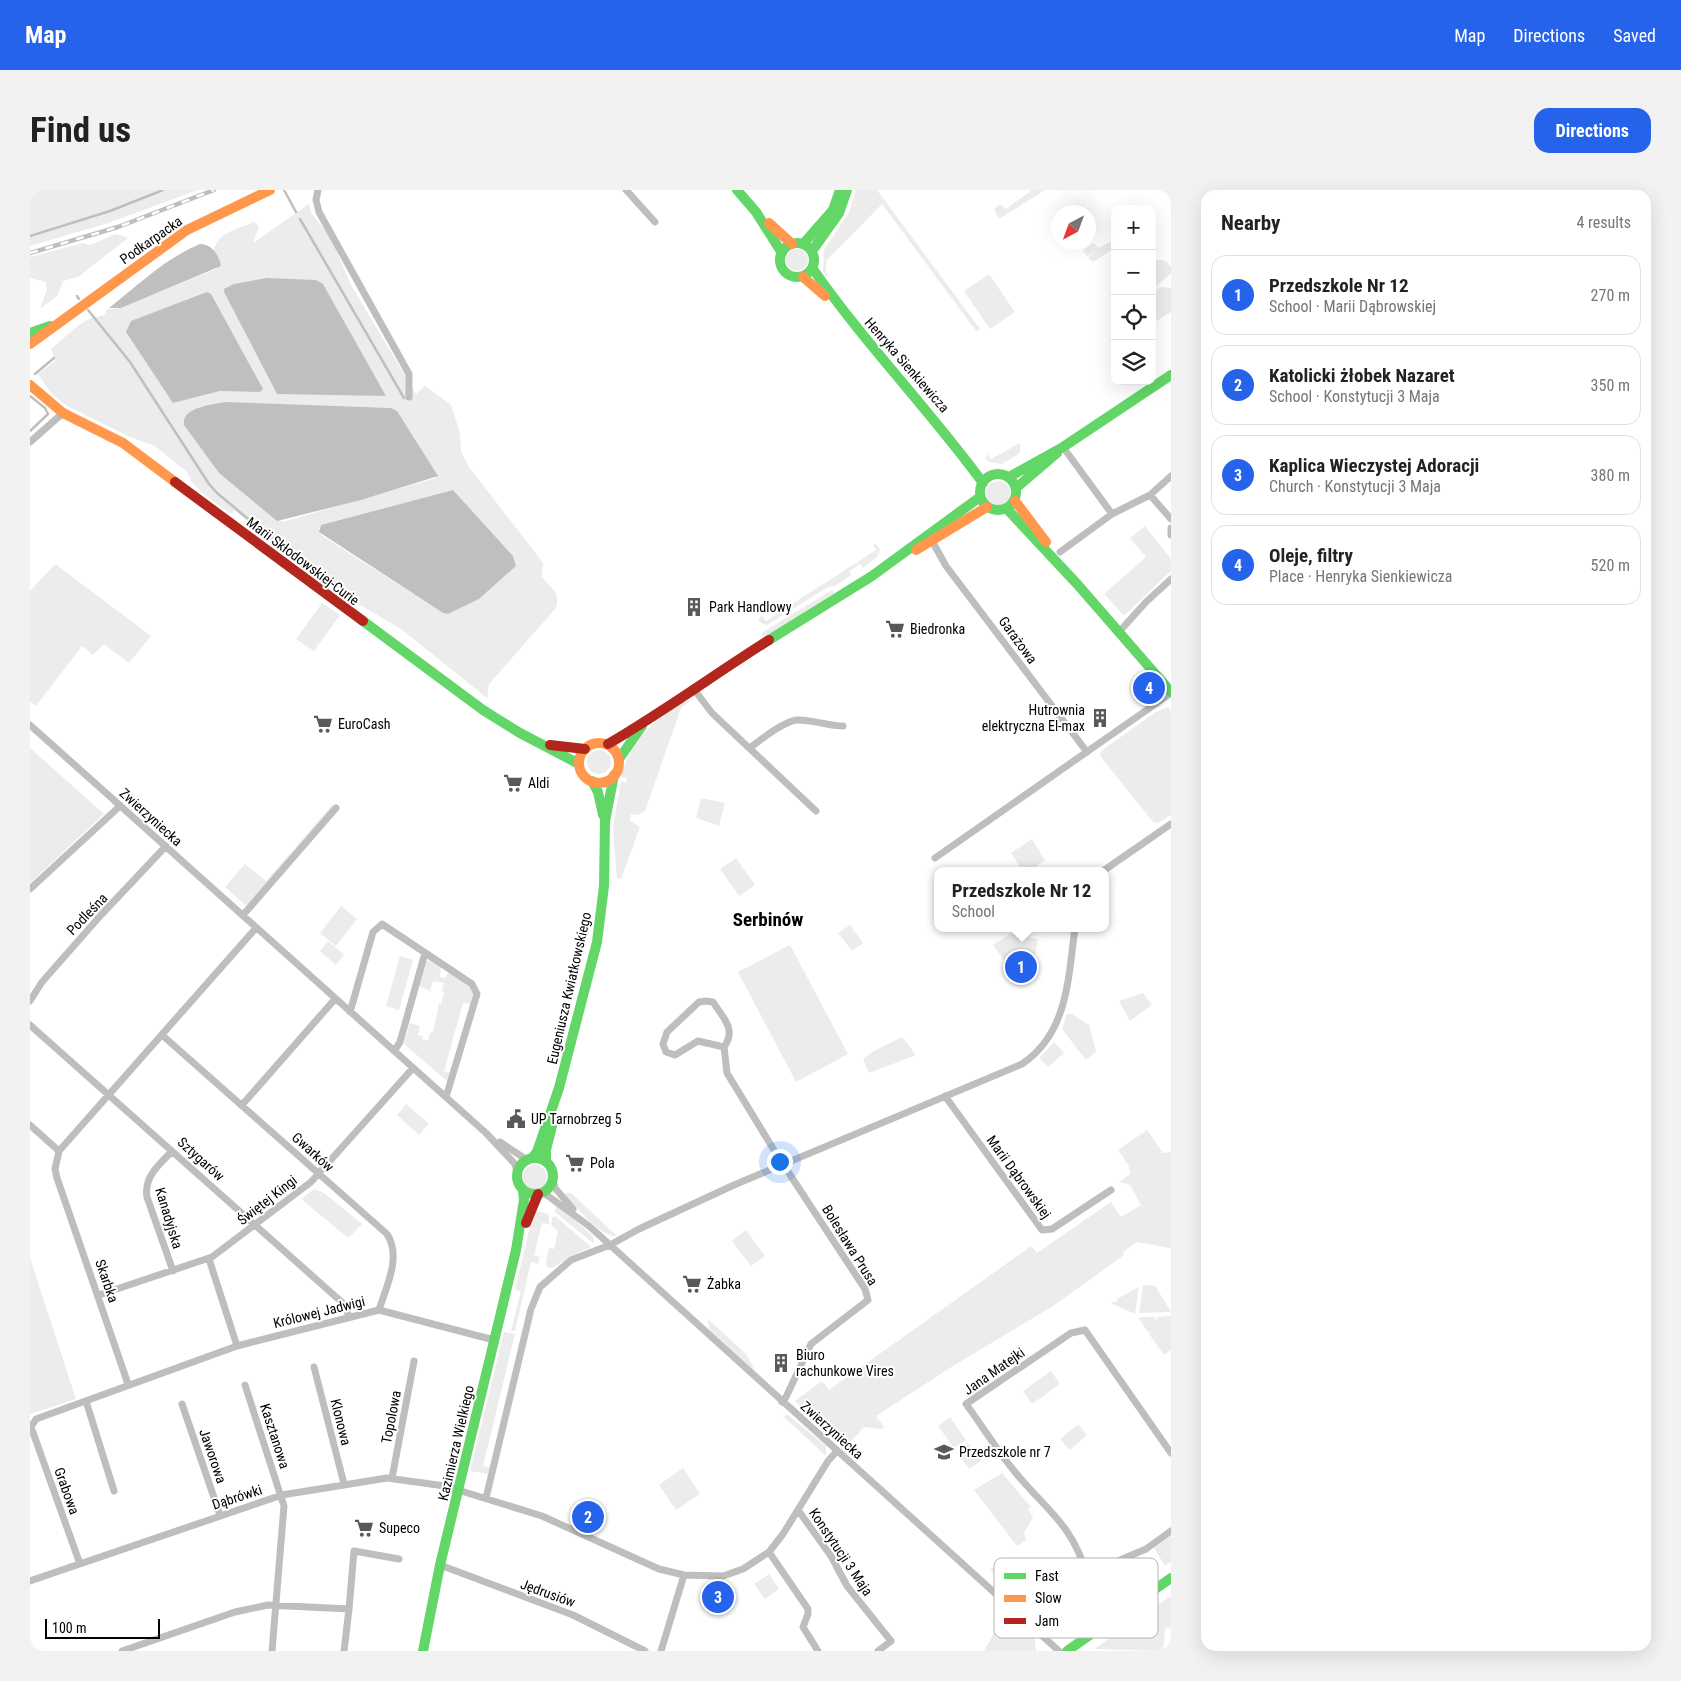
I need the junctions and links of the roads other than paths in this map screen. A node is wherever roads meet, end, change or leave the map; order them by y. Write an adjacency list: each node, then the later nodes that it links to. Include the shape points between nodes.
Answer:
1 (270, 190): 15 (street, Podkarpacka, via 188,230)
2 (318, 190): 21 (street, via 319,212 408,374)
3 (626, 190): 8 (street)
4 (737, 190): 7 (street)
5 (840, 190): 9 (street, via 833,210)
6 (847, 190): 10 (street, via 839,213)
7 (756, 212): 9 (street); 11 (street)
8 (655, 222)
9 (798, 244): 10 (street); 11 (street)
10 (812, 251): 12 (street, via 815,260)
11 (782, 253): 13 (street, via 780,264 786,274)
12 (812, 269): 13 (street); 14 (street, Henryka Sienkiewicza)
13 (803, 277): 14 (street, Henryka Sienkiewicza)
14 (844, 314): 23 (street, Henryka Sienkiewicza)
15 (55, 325): 16 (street, Podkarpacka); 17 (street, Podkarpacka)
16 (30, 333)
17 (30, 344)
18 (30, 374): 20 (street, Marii Skłodowskiej-Curie)
19 (1171, 375): 25 (street)
20 (34, 388): 22 (street, Marii Skłodowskiej-Curie)
21 (408, 397)
22 (63, 414): 24 (street); 51 (street, Marii Skłodowskiej-Curie, via 123,443 418,664 495,718)
23 (948, 434): 26 (street, Henryka Sienkiewicza); 29 (street, Henryka Sienkiewicza)
24 (30, 442)
25 (1063, 447): 28 (street); 30 (street); 36 (street)
26 (992, 475): 28 (street); 29 (street)
27 (1171, 476): 31 (street)
28 (1009, 477): 30 (street)
29 (982, 482): 32 (street)
30 (1016, 488): 33 (street)
31 (1150, 495): 36 (street); 37 (street)
32 (980, 497): 34 (street); 42 (street)
33 (1015, 501): 35 (street); 44 (street)
34 (987, 507): 35 (street, via 996,511); 40 (street)
35 (1007, 509): 44 (street)
36 (1112, 514): 41 (street)
37 (1171, 519)
38 (1171, 528): 39 (street)
39 (1171, 535)
40 (932, 541): 42 (street); 55 (street, Garażowa, via 946,566)
41 (1060, 552)
42 (898, 559): 46 (street)
43 (1171, 579): 45 (street)
44 (1078, 585): 45 (street)
45 (1119, 632): 47 (street)
46 (693, 688): 48 (street); 53 (street, via 712,713)
47 (1171, 692): 55 (street)
48 (644, 723): 52 (street); 56 (street)
49 (30, 724): 60 (street, Zwierzyniecka)
50 (843, 726): 53 (street, via 796,720)
51 (542, 744): 54 (street); 57 (street, Marii Skłodowskiej-Curie)
52 (608, 744): 54 (street, via 595,743); 56 (street)
53 (750, 748): 62 (street)
54 (585, 749): 57 (street)
55 (1087, 752): 66 (street)
56 (618, 759): 58 (street)
57 (579, 764): 59 (street)
58 (614, 775): 59 (street, via 605,781); 63 (street, Eugeniusza Kwiatkowskiego)
59 (592, 781): 63 (street)
60 (120, 806): 65 (street, Zwierzyniecka); 68 (street)
61 (336, 808): 69 (street)
62 (816, 811)
63 (605, 821): 81 (street, Eugeniusza Kwiatkowskiego, via 600,925)
64 (1171, 824): 67 (street)
65 (166, 846): 69 (street, Zwierzyniecka); 74 (street, Podleśna, via 42,982)
66 (935, 858)
67 (1109, 867)
68 (30, 889)
69 (243, 915): 70 (street, Zwierzyniecka)
70 (256, 928): 73 (street, Zwierzyniecka); 77 (street)
71 (1074, 932): 83 (street, via 1062,1012 1048,1040 1022,1064)
72 (425, 953): 75 (street, via 382,924 373,932); 79 (street, via 400,1042); 84 (street, via 472,984 477,994)
73 (335, 999): 75 (street, Zwierzyniecka); 85 (street)
74 (30, 1001)
75 (350, 1012): 79 (street, Zwierzyniecka)
76 (30, 1025): 82 (street, Sztygarów)
77 (162, 1035): 82 (street); 85 (street, Gwarków)
78 (724, 1047): 78 (street, via 731,1032 713,1002 706,1000 699,1002 667,1032 663,1044 666,1052 674,1055 698,1041); 92 (street, via 727,1073)
79 (394, 1051): 80 (street, Zwierzyniecka)
80 (413, 1068): 84 (street, Zwierzyniecka); 94 (street, Świętej Kingi)
81 (559, 1088): 90 (street, Eugeniusza Kwiatkowskiego, via 537,1152); 91 (street, Eugeniusza Kwiatkowskiego)
82 (110, 1094): 88 (street); 89 (street, Sztygarów)
83 (945, 1096): 92 (street); 97 (street, Marii Dąbrowskiej, via 1042,1230 1052,1229)
84 (446, 1097): 87 (street, Zwierzyniecka)
85 (242, 1105): 94 (street, Gwarków)
86 (30, 1125): 88 (street)
87 (486, 1133): 90 (street, Zwierzyniecka, via 519,1157); 93 (street, Zwierzyniecka, via 514,1164)
88 (59, 1150): 105 (street, Skarbka, via 55,1169)
89 (172, 1151): 99 (street, Sztygarów); 104 (street, Kanadyjska, via 151,1174 146,1191)
90 (529, 1159): 91 (street); 93 (street)
91 (546, 1161): 95 (street, via 553,1173)
92 (784, 1164): 101 (street, via 646,1225); 115 (street, Bolesława Prusa, via 866,1288 868,1300 811,1344)
93 (517, 1172): 96 (street)
94 (318, 1174): 99 (street, Świętej Kingi); 106 (street, Gwarków, via 390,1239 392,1267)
95 (553, 1181): 98 (street); 100 (street, Zwierzyniecka, via 560,1195)
96 (523, 1190): 98 (street); 102 (street)
97 (1111, 1190)
98 (541, 1194): 100 (street, Zwierzyniecka); 102 (street)
99 (255, 1224): 103 (street, Świętej Kingi); 107 (street, Sztygarów, via 345,1305)
100 (589, 1226): 101 (street, Zwierzyniecka)
101 (610, 1245): 115 (street, Zwierzyniecka); 125 (street, via 571,1260 540,1287 531,1309)
102 (516, 1250): 108 (street, Kazimierza Wielkiego)
103 (209, 1259): 104 (street, Świętej Kingi); 109 (street)
104 (173, 1271): 105 (street, Świętej Kingi)
105 (98, 1295): 112 (street, Skarbka)
106 (379, 1310): 107 (street, Królowej Jadwigi); 108 (street, Królowej Jadwigi)
107 (349, 1317): 109 (street, Królowej Jadwigi)
108 (494, 1340): 122 (street, Kazimierza Wielkiego)
109 (238, 1346): 112 (street, Królowej Jadwigi)
110 (414, 1361): 120 (street, Topolowa)
111 (314, 1367): 121 (street, Klonowa)
112 (128, 1384): 114 (street, Królowej Jadwigi)
113 (245, 1385): 124 (street, Kasztanowa)
114 (86, 1402): 117 (street, Królowej Jadwigi, via 36,1419); 123 (street)
115 (782, 1402): 118 (street, Zwierzyniecka)
116 (182, 1404): 127 (street, Jaworowa)
117 (31, 1426): 133 (street, Grabowa)
118 (837, 1451): 126 (street, Konstytucji 3 Maja, via 828,1460); 139 (street, Zwierzyniecka)
119 (1171, 1453): 130 (street, Jana Matejki, via 1085,1330 1071,1333 966,1404 1020,1478 1062,1521)
120 (392, 1478): 121 (street, Dąbrówki); 122 (street, Dąbrówki)
121 (344, 1484): 124 (street, Dąbrówki)
122 (458, 1489): 125 (street, Konstytucji 3 Maja); 134 (street, Kazimierza Wielkiego)
123 (114, 1490)
124 (282, 1495): 127 (street, Dąbrówki); 140 (street, Kasztanowa, via 284,1518)
125 (486, 1498): 135 (street, Konstytucji 3 Maja, via 542,1516 642,1563)
126 (798, 1510): 129 (street, Konstytucji 3 Maja); 151 (street, Konstytucji 3 Maja, via 831,1556 847,1586 891,1641)
127 (220, 1515): 133 (street, Dąbrówki)
128 (1171, 1531): 131 (street, via 1146,1549)
129 (769, 1552): 135 (street, Konstytucji 3 Maja, via 731,1574); 150 (street, via 808,1609 804,1627)
130 (1082, 1558)
131 (1124, 1558)
132 (399, 1559): 141 (street, via 354,1551)
133 (80, 1564): 137 (street, Dąbrówki)
134 (440, 1565): 144 (street, Kazimierza Wielkiego); 148 (street, Jędrusiów, via 573,1616)
135 (684, 1576): 149 (street)
136 (1171, 1578): 138 (street)
137 (30, 1581)
138 (1158, 1587)
139 (994, 1592)
140 (276, 1604): 141 (street); 145 (street, via 235,1612); 146 (street, Kasztanowa)
141 (349, 1609): 147 (street)
142 (1045, 1638): 152 (street, Zwierzyniecka)
143 (1086, 1638): 153 (street)
144 (423, 1648)
145 (122, 1651)
146 (272, 1651)
147 (344, 1651)
148 (645, 1651)
149 (661, 1651)
150 (818, 1651)
151 (878, 1651)
152 (1059, 1651)
153 (1067, 1651)

